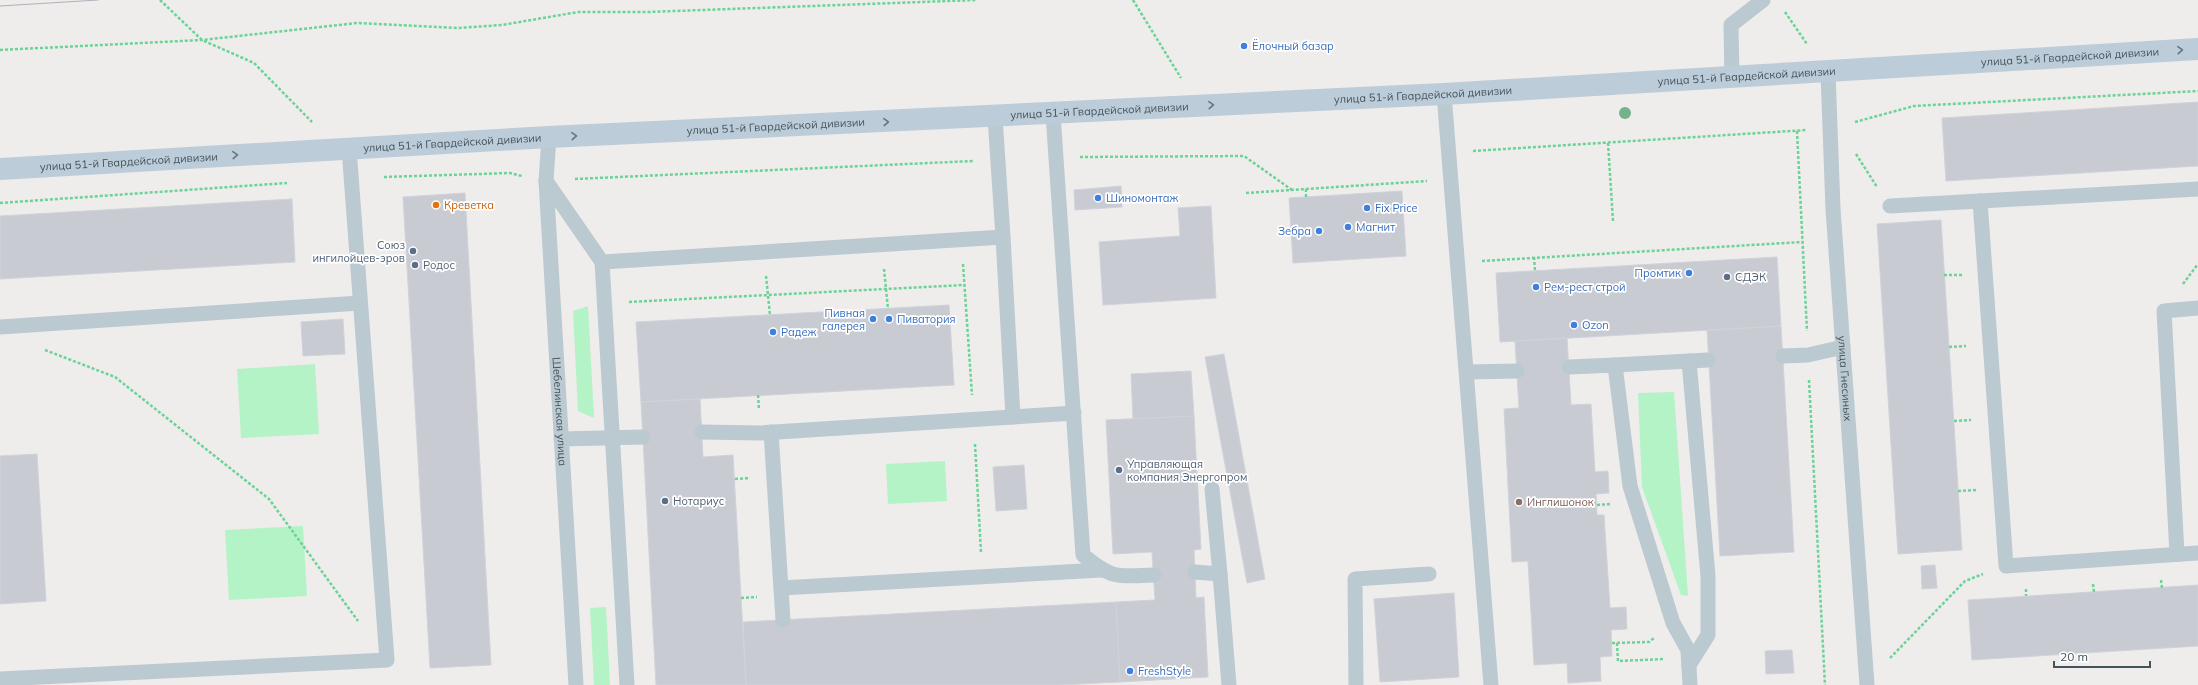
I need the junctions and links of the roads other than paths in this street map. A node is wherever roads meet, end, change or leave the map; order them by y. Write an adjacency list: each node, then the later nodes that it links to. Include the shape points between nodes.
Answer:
1 (1763, 0): 4 (lane, via 1731,25)
2 (2198, 49): 3 (main road, улица 51-й Гвардейской дивизии, one-way to 2)
3 (1828, 72): 4 (main road, улица 51-й Гвардейской дивизии); 20 (lane, улица Гнесиных, via 1833,210)
4 (1732, 78): 5 (main road, улица 51-й Гвардейской дивизии)
5 (1444, 94): 6 (main road, улица 51-й Гвардейской дивизии, one-way to 5); 27 (lane)
6 (1053, 114): 7 (main road, улица 51-й Гвардейской дивизии); 28 (lane)
7 (995, 117): 8 (main road, улица 51-й Гвардейской дивизии, one-way to 7); 15 (lane)
8 (549, 137): 9 (main road, улица 51-й Гвардейской дивизии); 11 (lane, Шебелинская улица)
9 (349, 148): 10 (main road, улица 51-й Гвардейской дивизии, one-way to 9); 17 (lane)
10 (0, 169)
11 (546, 181): 16 (lane); 34 (lane, Шебелинская улица)
12 (2198, 189): 13 (lane)
13 (1980, 201): 14 (lane); 37 (lane, via 2006,566)
14 (1890, 206)
15 (1003, 237): 16 (lane); 29 (lane)
16 (602, 262): 33 (lane)
17 (360, 303): 19 (lane); 46 (lane, via 387,660)
18 (2198, 308): 37 (lane, via 2164,311)
19 (0, 327)
20 (1843, 347): 21 (lane, via 1808,355); 47 (lane, улица Гнесиных)
21 (1783, 356)
22 (1708, 360): 23 (lane)
23 (1689, 361): 24 (lane); 45 (lane, via 1708,576 1708,635)
24 (1615, 365): 25 (lane); 45 (lane, via 1630,486 1673,623 1688,650)
25 (1569, 367)
26 (1517, 371): 27 (lane)
27 (1467, 372): 52 (lane)
28 (1074, 413): 29 (lane); 38 (lane, via 1083,555)
29 (1013, 417): 31 (lane)
30 (702, 432): 31 (lane)
31 (771, 432): 43 (lane)
32 (643, 436): 33 (lane)
33 (613, 438): 34 (lane); 49 (lane)
34 (561, 439): 48 (lane, Шебелинская улица)
35 (1212, 489): 40 (lane)
36 (2198, 553): 37 (lane)
37 (2177, 554)
38 (1102, 570): 42 (lane, via 1115,576); 43 (lane)
39 (1195, 572): 40 (lane)
40 (1220, 574): 50 (lane)
41 (1429, 574): 51 (lane, via 1355,579)
42 (1154, 575)
43 (781, 588): 44 (lane)
44 (783, 620)
45 (1689, 661): 53 (lane)
46 (0, 679)
47 (1867, 683)
48 (576, 685)
49 (627, 685)
50 (1229, 685)
51 (1356, 685)
52 (1491, 685)
53 (1690, 685)

